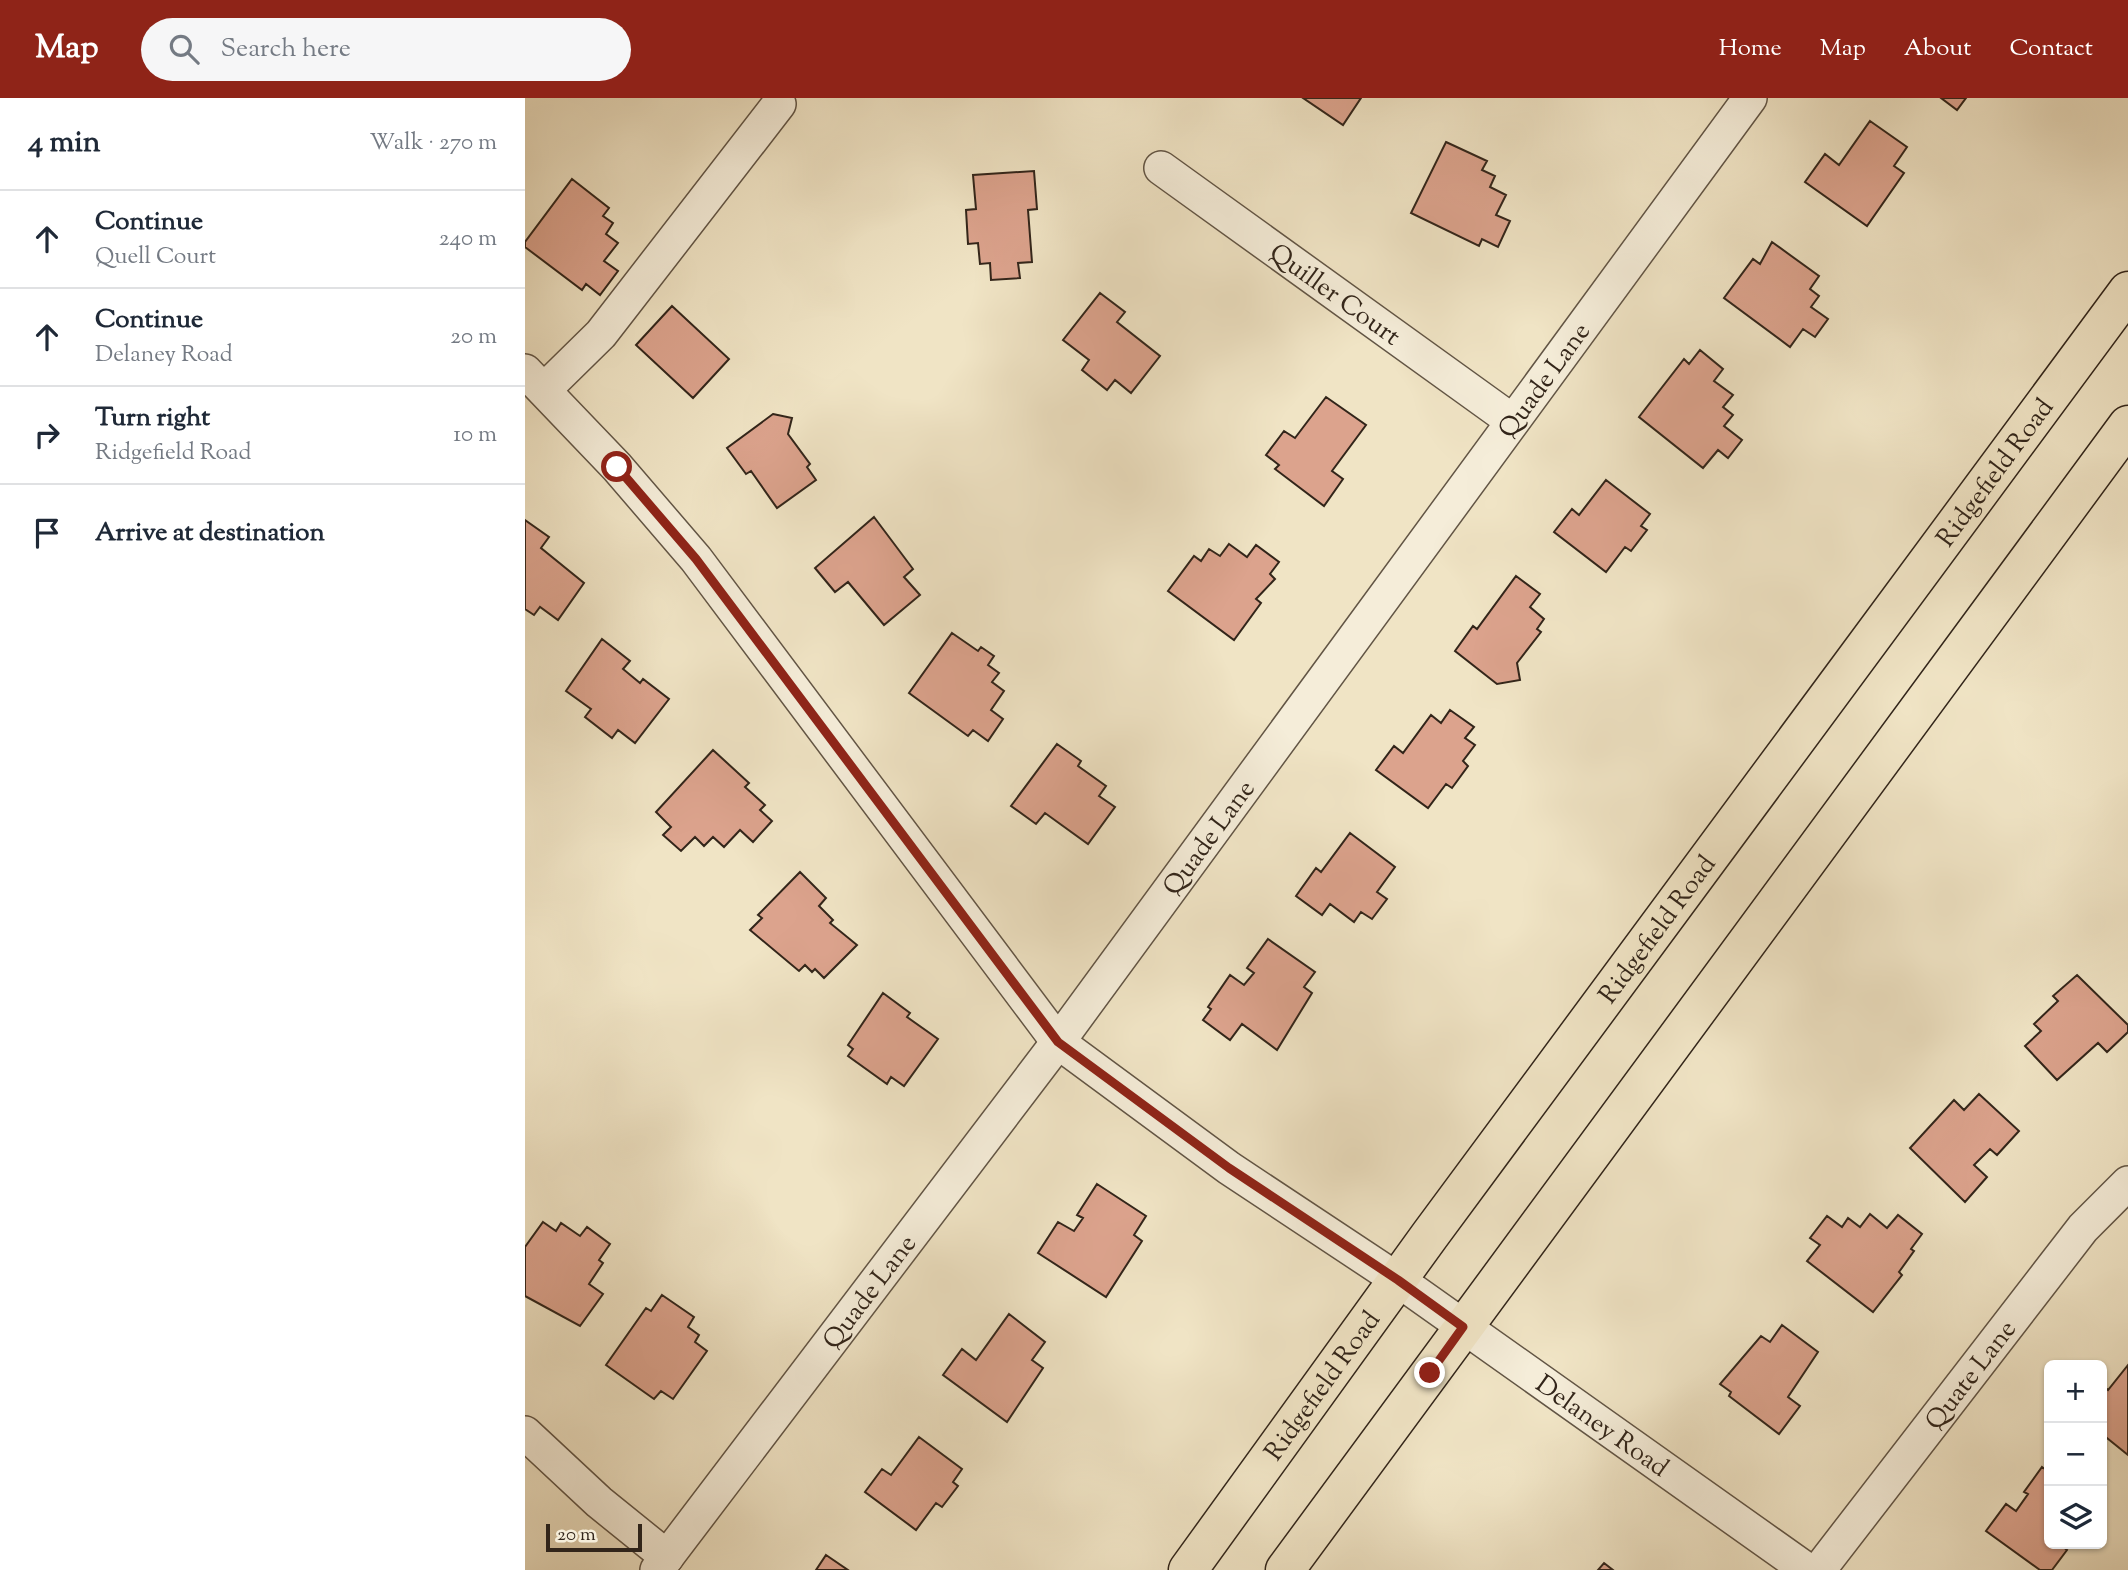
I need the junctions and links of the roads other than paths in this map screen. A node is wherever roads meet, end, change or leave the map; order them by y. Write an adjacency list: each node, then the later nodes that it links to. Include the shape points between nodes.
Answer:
1 (1750, 98): 6 (street, Quade Lane)
2 (779, 104): 5 (street, via 601,334)
3 (1161, 168): 6 (street, Quiller Court)
4 (2128, 291): 10 (main road, Ridgefield Road)
5 (534, 380): 8 (street, Delaney Road, via 696,559)
6 (1511, 421): 8 (street, Quade Lane)
7 (2128, 425): 11 (main road)
8 (1058, 1042): 10 (street, Delaney Road, via 1229,1168); 13 (street, Quade Lane)
9 (2128, 1183): 17 (street, Quate Lane, via 2083,1228)
10 (1398, 1280): 11 (street, Delaney Road); 14 (main road, Ridgefield Road)
11 (1463, 1327): 15 (main road); 16 (street, Delaney Road)
12 (525, 1433): 13 (street)
13 (662, 1563)
14 (1188, 1570)
15 (1285, 1570)
16 (1807, 1570)
17 (1819, 1570)

